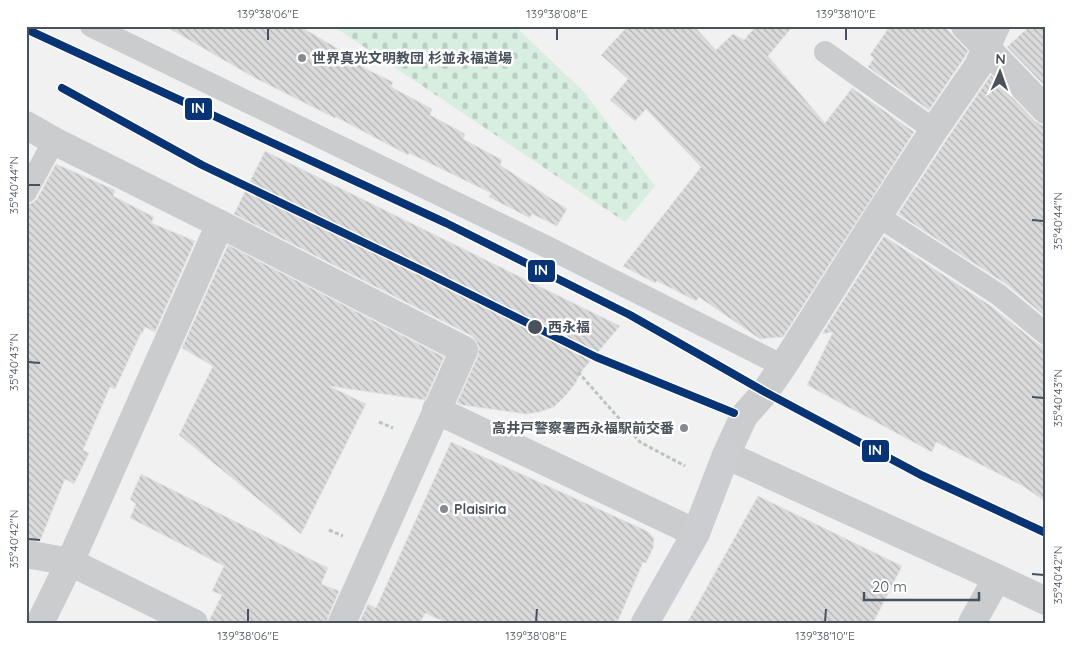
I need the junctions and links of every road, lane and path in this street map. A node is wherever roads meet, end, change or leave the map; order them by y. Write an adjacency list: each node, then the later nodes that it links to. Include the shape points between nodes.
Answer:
1 (91, 26): 13 (lane)
2 (965, 26): 3 (street)
3 (991, 37): 5 (street); 7 (street, via 978,66)
4 (825, 52): 7 (lane)
5 (1046, 110)
6 (26, 125): 8 (street)
7 (934, 130): 10 (street)
8 (54, 141): 9 (lane); 11 (street)
9 (26, 192)
10 (878, 216): 12 (lane, via 999,295); 13 (street)
11 (220, 224): 15 (street, via 464,350); 22 (street)
12 (1046, 334)
13 (783, 366): 16 (street, via 744,416)
14 (578, 372): 17 (path, via 640,442)
15 (436, 410): 19 (street); 27 (street)
16 (726, 455): 17 (street); 23 (street)
17 (715, 482): 19 (street)
18 (329, 530): 20 (path)
19 (696, 533): 28 (street)
20 (350, 540)
21 (26, 554): 22 (street)
22 (70, 562): 25 (street); 26 (street)
23 (997, 578): 24 (street); 29 (street)
24 (1046, 602)
25 (40, 623)
26 (194, 623)
27 (342, 623)
28 (645, 623)
29 (972, 623)

